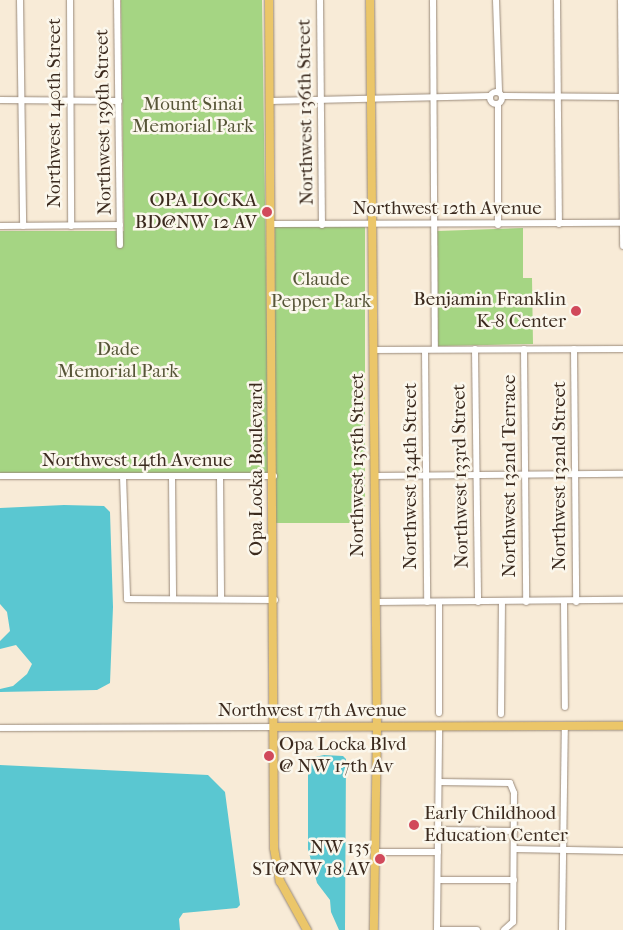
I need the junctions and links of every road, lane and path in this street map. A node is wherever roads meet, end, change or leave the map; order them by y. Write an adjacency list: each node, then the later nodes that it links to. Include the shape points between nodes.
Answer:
1 (20, 0): 16 (street)
2 (70, 0): 19 (street, Northwest 140th Street)
3 (117, 0): 20 (street, Northwest 139th Street)
4 (269, 0): 21 (main road, Opa Locka Boulevard)
5 (320, 0): 17 (street, Northwest 136th Street)
6 (370, 0): 18 (main road, Northwest 135th Street)
7 (433, 0): 14 (street)
8 (496, 0): 12 (street)
9 (557, 0): 13 (street)
10 (621, 0): 11 (street)
11 (623, 97): 13 (street); 22 (street)
12 (497, 98): 13 (street); 14 (street); 29 (street)
13 (558, 98): 25 (street)
14 (435, 99): 18 (street); 28 (street)
15 (0, 100): 16 (street)
16 (20, 100): 19 (street); 31 (street)
17 (321, 100): 18 (street); 21 (street); 27 (street, Northwest 136th Street)
18 (371, 100): 24 (main road, Northwest 135th Street)
19 (70, 101): 20 (street); 32 (street, Northwest 140th Street)
20 (119, 101): 26 (street, Northwest 139th Street)
21 (270, 101): 23 (main road, Opa Locka Boulevard)
22 (623, 223): 25 (street, Northwest 12th Avenue); 34 (street)
23 (272, 224): 27 (street, Northwest 12th Avenue); 51 (main road, Opa Locka Boulevard)
24 (372, 224): 27 (street, Northwest 12th Avenue); 28 (street, Northwest 12th Avenue); 40 (main road, Northwest 135th Street)
25 (559, 224): 29 (street, Northwest 12th Avenue)
26 (120, 225): 32 (street); 33 (street, Northwest 139th Street)
27 (322, 225)
28 (435, 225): 29 (street, Northwest 12th Avenue); 35 (street)
29 (498, 225)
30 (0, 226): 31 (street)
31 (23, 226): 32 (street)
32 (71, 226)
33 (120, 245)
34 (623, 246)
35 (435, 349): 36 (street); 41 (street)
36 (475, 349): 37 (street); 46 (street, Northwest 133rd Street)
37 (524, 349): 38 (street); 42 (street, Northwest 132nd Terrace)
38 (574, 349): 39 (street); 43 (street, Northwest 132nd Street)
39 (623, 349)
40 (373, 350): 41 (street); 52 (main road, Northwest 135th Street)
41 (425, 350): 45 (street, Northwest 134th Street)
42 (525, 474): 43 (street); 46 (street); 62 (street, Northwest 132nd Terrace)
43 (575, 474): 44 (street); 64 (street, Northwest 132nd Street)
44 (623, 474)
45 (426, 475): 46 (street); 52 (street); 58 (street, Northwest 134th Street)
46 (476, 475): 60 (street, Northwest 133rd Street)
47 (0, 476): 48 (street, Northwest 14th Avenue)
48 (123, 476): 49 (street, Northwest 14th Avenue); 53 (street, via 127,599)
49 (172, 476): 50 (street, Northwest 14th Avenue); 53 (street)
50 (220, 476): 51 (street, Northwest 14th Avenue); 54 (street)
51 (274, 476): 55 (main road, Opa Locka Boulevard)
52 (374, 476): 57 (main road, Northwest 135th Street)
53 (173, 599): 54 (street)
54 (221, 599): 55 (street)
55 (275, 600): 70 (main road, Opa Locka Boulevard)
56 (623, 600): 64 (street)
57 (375, 602): 58 (street); 72 (main road, Northwest 135th Street)
58 (427, 602): 59 (street)
59 (439, 602): 60 (street); 66 (street)
60 (478, 602): 61 (street)
61 (502, 602): 62 (street); 67 (street)
62 (526, 602): 63 (street)
63 (564, 602): 64 (street); 65 (street)
64 (576, 602)
65 (565, 707)
66 (439, 713)
67 (501, 714)
68 (564, 726): 69 (main road, Northwest 17th Avenue); 73 (main road, Northwest 17th Avenue); 78 (street)
69 (623, 726)
70 (275, 727): 71 (street, Northwest 17th Avenue); 72 (main road, Northwest 17th Avenue); 85 (main road, Opa Locka Boulevard, via 275,857 280,882)
71 (0, 728)
72 (377, 728): 73 (main road, Northwest 17th Avenue); 80 (main road, Northwest 135th Street)
73 (439, 728): 74 (street)
74 (439, 782): 75 (street); 76 (street, via 510,783 514,792)
75 (438, 830): 76 (street); 81 (street)
76 (514, 831): 77 (street)
77 (514, 849): 78 (street); 83 (street)
78 (564, 850): 79 (street); 89 (street)
79 (623, 851)
80 (376, 852): 81 (street); 86 (main road, Northwest 135th Street)
81 (438, 852): 82 (street)
82 (438, 880): 83 (street); 87 (street)
83 (514, 880): 84 (street, via 513,922)
84 (507, 929)
85 (307, 930)
86 (374, 930)
87 (437, 930): 88 (street)
88 (477, 930)
89 (562, 930)

